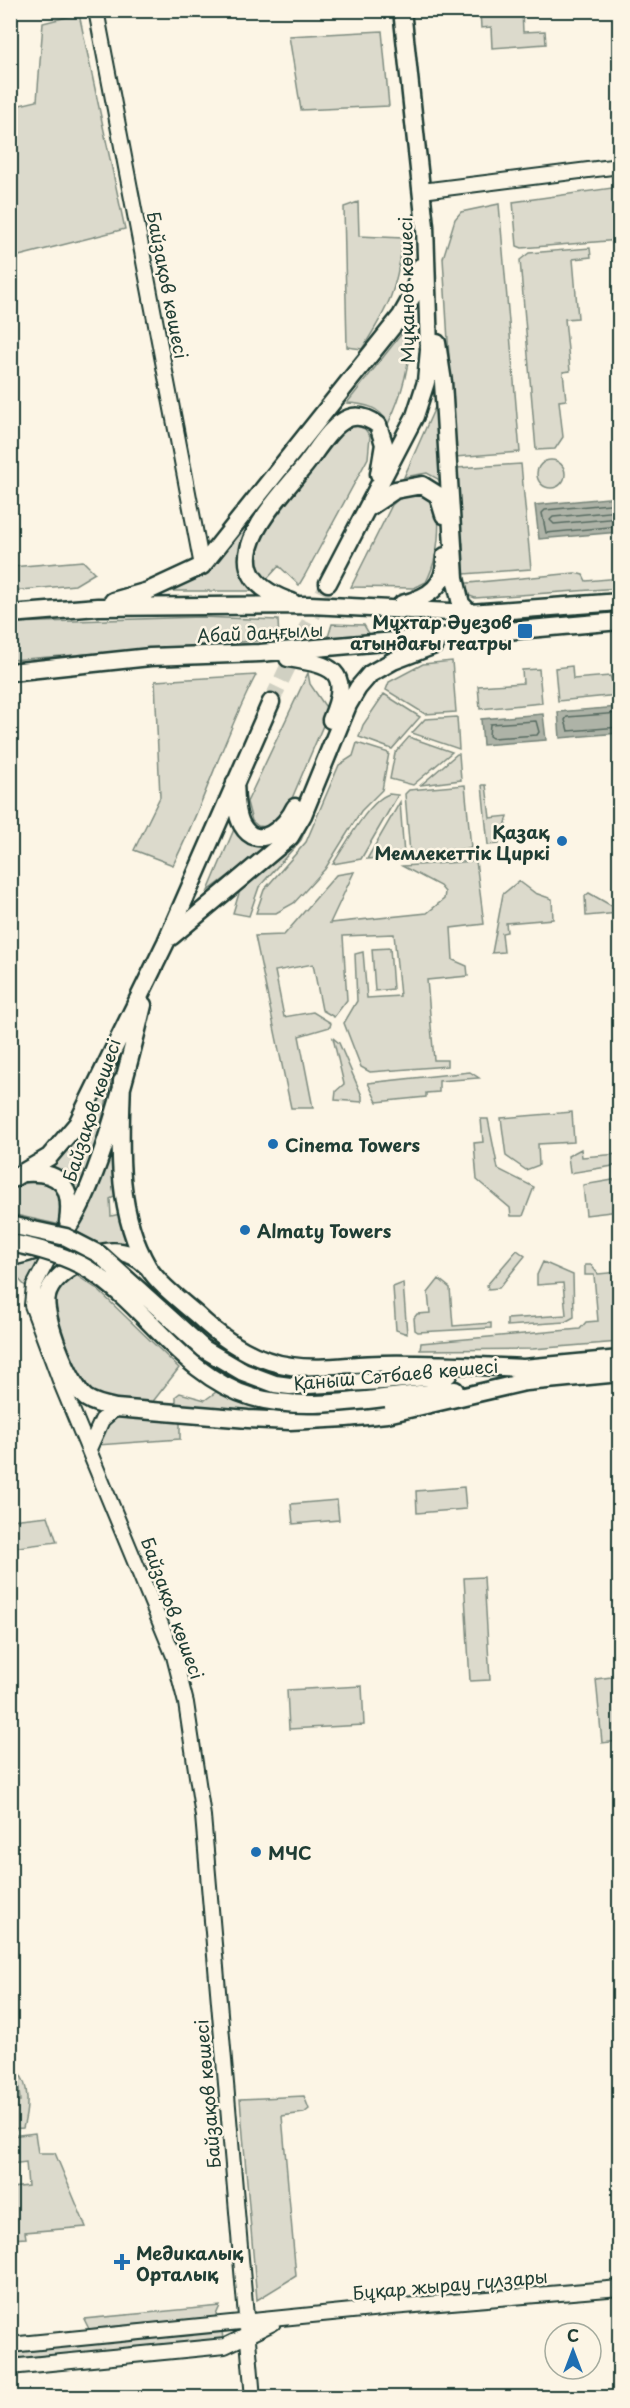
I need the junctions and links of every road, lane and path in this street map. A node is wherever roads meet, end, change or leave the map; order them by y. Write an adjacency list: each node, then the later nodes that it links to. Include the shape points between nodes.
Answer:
1 (96, 10): 8 (street, Байзақов көшесі)
2 (402, 10): 4 (main road, Мұқанов көшесі)
3 (620, 166): 4 (street)
4 (422, 191): 5 (main road, Мұқанов көшесі)
5 (425, 234): 6 (main road, Мұқанов көшесі); 8 (main road, via 418,278 401,316)
6 (427, 274): 7 (main road, Мұқанов көшесі, via 428,357 422,400); 14 (main road, via 443,382 455,578 461,604)
7 (365, 510): 9 (main road, Мұқанов көшесі); 11 (main road, via 381,470 384,444 378,425 365,417 356,417 341,422 257,525 248,546 250,568 265,589 278,597); 13 (main road, via 395,490 415,485 434,491 444,510 445,566 439,585 418,600)
8 (202, 566): 12 (main road, via 148,591)
9 (328, 583)
10 (620, 602): 14 (main road, Абай даңғылы)
11 (310, 605): 12 (main road, Абай даңғылы); 13 (main road, Абай даңғылы)
12 (98, 607): 15 (main road, Абай даңғылы)
13 (369, 607): 14 (main road, Абай даңғылы)
14 (470, 613)
15 (10, 614)
16 (620, 621): 17 (main road, Абай даңғылы)
17 (458, 636): 18 (main road, Абай даңғылы); 22 (main road, via 370,674 348,705 290,837)
18 (260, 653): 19 (main road, Абай даңғылы, via 150,657); 21 (main road, via 329,666 340,685 338,705 290,817 276,833 264,837 251,835 242,824)
19 (10, 672)
20 (271, 702): 21 (main road, Байзақов көшесі)
21 (234, 780): 22 (main road, Байзақов көшесі)
22 (166, 942): 23 (main road, Байзақов көшесі)
23 (149, 978): 24 (main road, Байзақов көшесі); 25 (main road, Байзақов көшесі, via 77,1124 58,1148)
24 (122, 1081): 27 (main road, Байзақов көшесі, via 92,1181); 30 (main road, via 122,1187)
25 (18, 1177): 27 (main road, via 53,1176 64,1186 69,1209)
26 (10, 1225): 33 (main road, Қаныш Сәтбаев көшесі, bridge, via 66,1237 99,1254 204,1349 261,1379 306,1387)
27 (63, 1233): 29 (main road, via 24,1254); 35 (street, Байзақов көшесі, via 34,1286 31,1300)
28 (10, 1243): 33 (main road, Қаныш Сәтбаев көшесі, bridge, via 60,1255 89,1270 188,1360 236,1391 290,1404 384,1398)
29 (10, 1257)
30 (148, 1267): 33 (main road, via 218,1334 273,1362 308,1368 381,1364); 34 (main road, via 128,1253 100,1252 65,1271 47,1295 46,1310 74,1385 86,1398)
31 (620, 1359): 33 (main road, Қаныш Сәтбаев көшесі)
32 (620, 1373): 33 (main road, Қаныш Сәтбаев көшесі)
33 (524, 1375): 34 (main road, via 387,1414 346,1418 290,1421)
34 (116, 1408): 35 (street, via 102,1420)
35 (89, 1449): 37 (street, Байзақов көшесі, via 174,1656 186,1703 203,1816)
36 (620, 2288): 37 (street, Бұқар жырау гүлзары, via 284,2318)
37 (247, 2329): 38 (street, Бұқар жырау гүлзары); 39 (street, Бұқар жырау гүлзары, via 225,2346); 40 (street, Байзақов көшесі)
38 (10, 2345)
39 (10, 2367)
40 (253, 2397)

